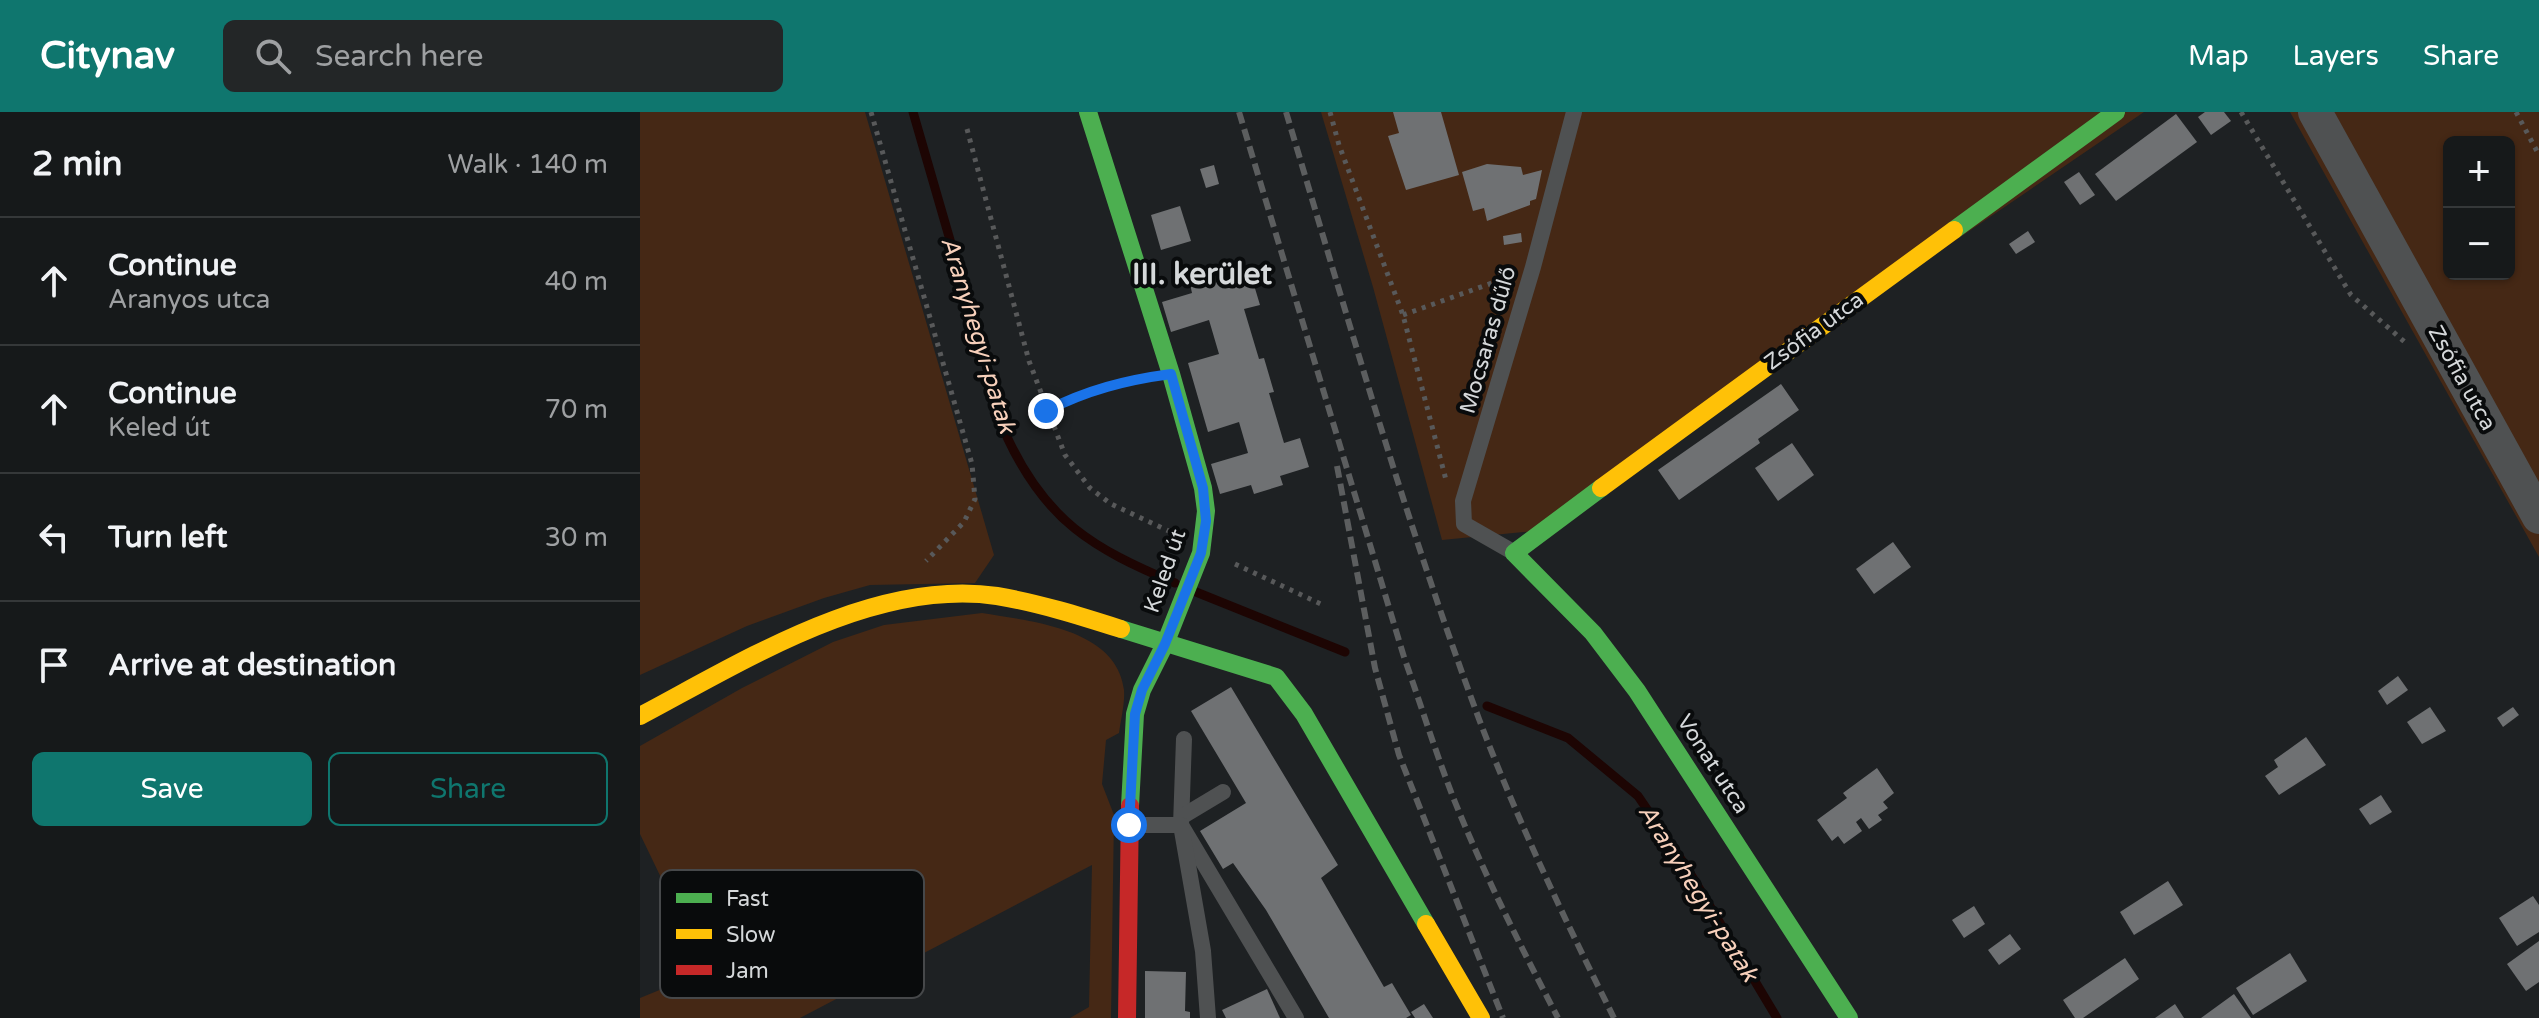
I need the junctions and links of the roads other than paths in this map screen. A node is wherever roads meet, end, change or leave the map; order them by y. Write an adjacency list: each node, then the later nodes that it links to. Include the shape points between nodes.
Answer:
1 (1088, 112): 7 (street, Keled út, via 1205,500 1201,551)
2 (1574, 112): 6 (lane, Mocsaras dűlő, via 1463,501 1464,524)
3 (2116, 112): 6 (street, Zsófia utca)
4 (2315, 112): 5 (street, Zsófia utca)
5 (2539, 517)
6 (1514, 553): 17 (street, Vonat utca, via 1593,633 1637,691)
7 (1165, 644): 8 (street, via 1012,599 956,594 908,598 798,632); 12 (street, via 1135,714); 13 (street, Keled út, via 1282,682)
8 (640, 716)
9 (1184, 739): 11 (lane)
10 (1223, 792): 11 (lane)
11 (1182, 821): 12 (lane); 15 (lane); 16 (lane)
12 (1129, 825): 14 (street)
13 (1477, 1016)
14 (1127, 1018)
15 (1208, 1018)
16 (1296, 1018)
17 (1849, 1018)

